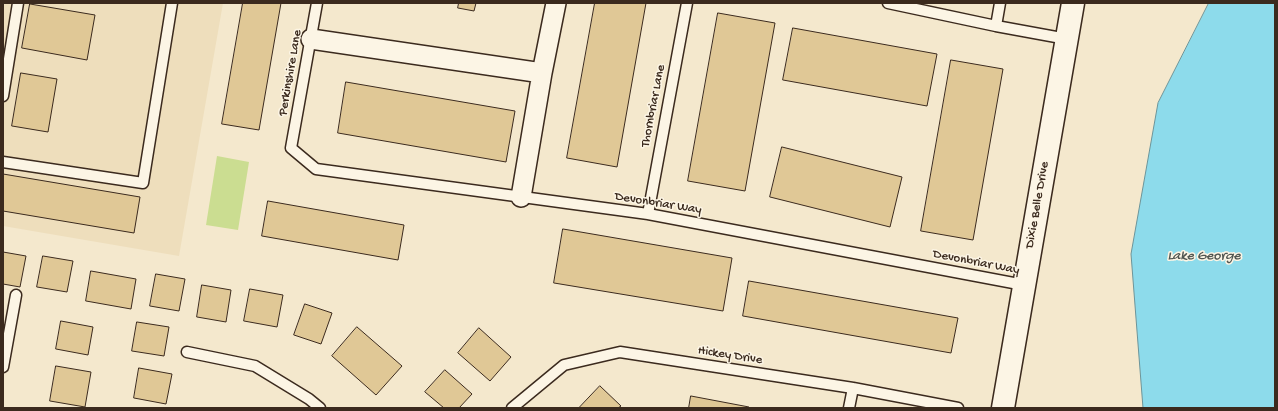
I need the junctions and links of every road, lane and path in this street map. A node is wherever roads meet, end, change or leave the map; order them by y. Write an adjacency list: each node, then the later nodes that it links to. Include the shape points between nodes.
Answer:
1 (18, 3): 14 (lane)
2 (168, 3): 3 (lane)
3 (172, 3): 16 (lane, via 143,183)
4 (317, 3): 11 (lane, Perkinshire Lane)
5 (556, 3): 13 (street)
6 (687, 3): 18 (lane, Thornbriar Lane)
7 (888, 3): 10 (lane)
8 (1000, 3): 10 (lane)
9 (1073, 3): 12 (street, Dixie Belle Drive)
10 (996, 26): 12 (lane)
11 (311, 38): 13 (street); 15 (lane, Perkinshire Lane)
12 (1067, 39): 19 (street, Dixie Belle Drive)
13 (542, 73): 17 (street)
14 (3, 96)
15 (291, 148): 17 (lane, Devonbriar Way, via 316,168)
16 (3, 162)
17 (521, 197): 18 (lane, Devonbriar Way)
18 (648, 214): 19 (lane, Devonbriar Way)
19 (1024, 285): 28 (street, Dixie Belle Drive)
20 (16, 295): 22 (lane)
21 (187, 352): 25 (lane, via 255,366)
22 (3, 367)
23 (853, 388): 24 (lane, Hickey Drive, via 620,352 564,365); 26 (lane); 27 (lane, Hickey Drive)
24 (516, 407)
25 (320, 408)
26 (849, 408)
27 (958, 408)
28 (1004, 408)

